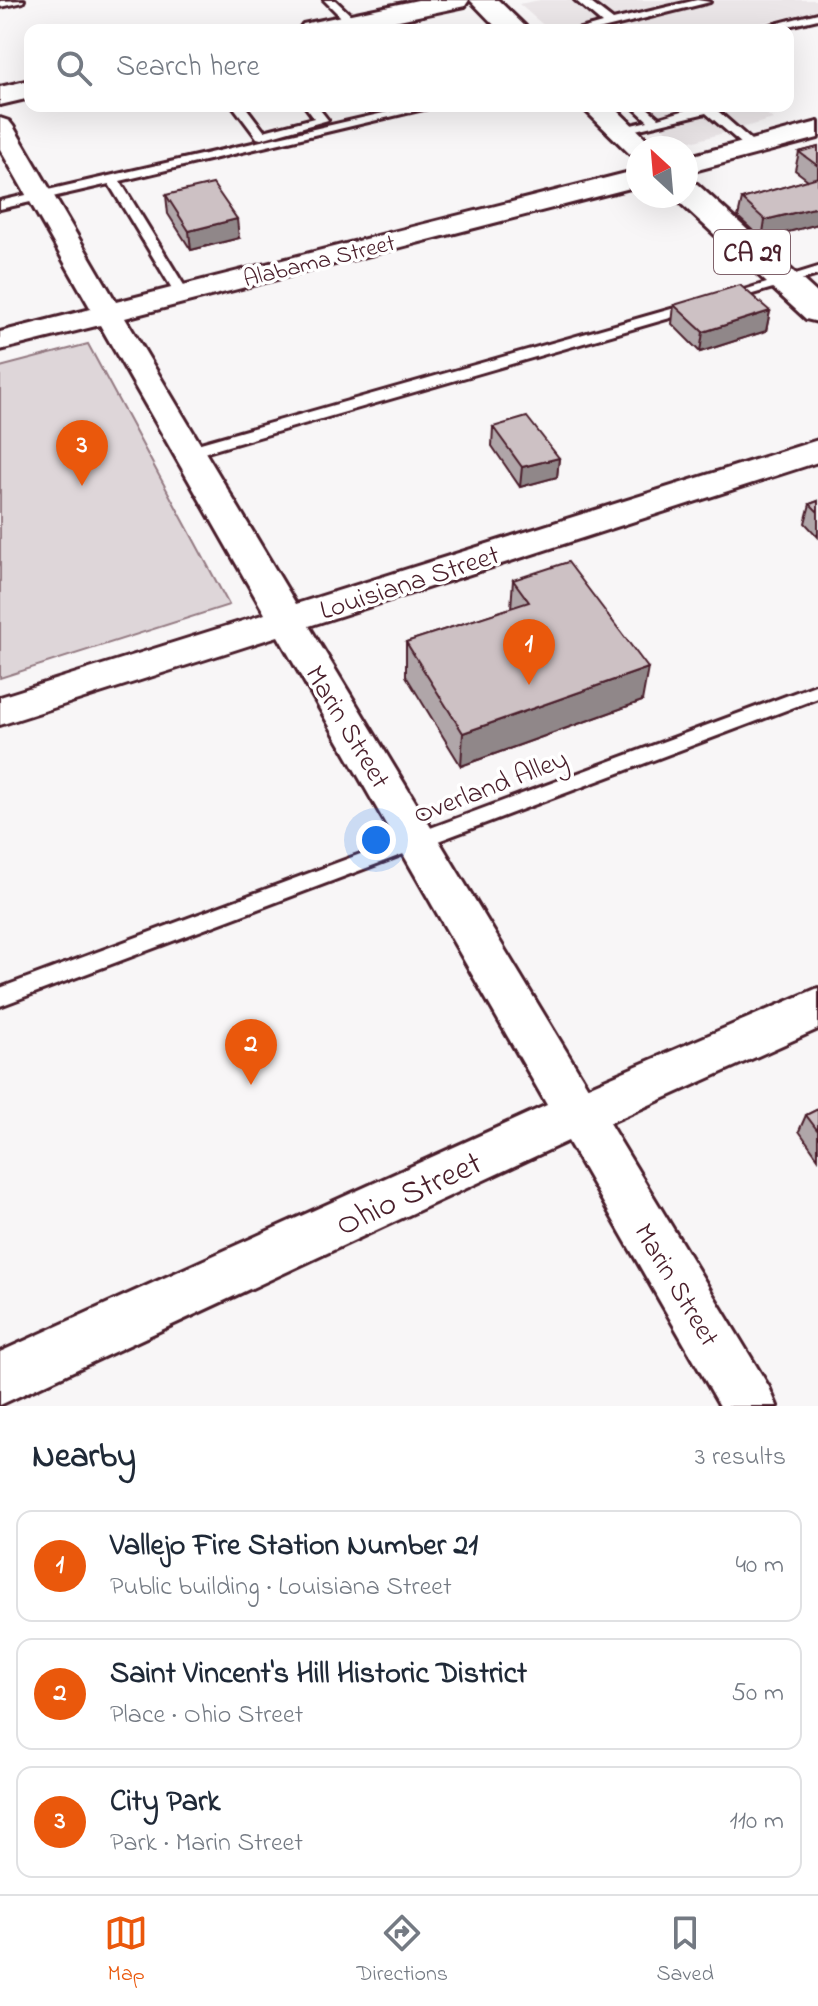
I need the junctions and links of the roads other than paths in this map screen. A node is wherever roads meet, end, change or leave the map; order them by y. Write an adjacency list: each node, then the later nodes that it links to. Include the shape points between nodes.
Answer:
1 (19, 0): 7 (lane)
2 (329, 0): 9 (lane)
3 (456, 0): 9 (main road)
4 (483, 0): 11 (main road)
5 (580, 0): 12 (lane)
6 (702, 0): 12 (lane)
7 (0, 4)
8 (818, 16): 13 (lane)
9 (352, 22): 10 (main road)
10 (342, 24)
11 (509, 24)
12 (611, 24)
13 (783, 24)
14 (24, 90): 15 (main road)
15 (0, 96)
16 (244, 112): 29 (lane)
17 (317, 112): 24 (lane)
18 (396, 112): 24 (lane)
19 (602, 112): 27 (main road)
20 (645, 112): 23 (lane)
21 (694, 112): 23 (lane)
22 (712, 112): 30 (lane)
23 (657, 123): 28 (lane)
24 (328, 124): 29 (lane)
25 (0, 126): 34 (street, Marin Street)
26 (818, 130): 30 (street)
27 (628, 136)
28 (638, 136)
29 (265, 139): 32 (lane)
30 (753, 147): 31 (street)
31 (698, 162)
32 (112, 179): 34 (lane); 39 (lane)
33 (626, 181): 39 (street, Alabama Street)
34 (39, 196): 36 (lane); 41 (street, Marin Street)
35 (698, 202): 38 (main road, CA 29)
36 (0, 205)
37 (818, 271): 38 (lane)
38 (783, 281): 40 (main road, CA 29); 44 (lane)
39 (183, 295): 41 (street, Alabama Street)
40 (818, 312)
41 (107, 314): 42 (street, Alabama Street); 44 (street, Marin Street)
42 (0, 341)
43 (818, 451): 45 (street, Louisiana Street)
44 (188, 452): 45 (street, Marin Street)
45 (286, 620): 47 (street, Louisiana Street); 48 (street, Marin Street)
46 (818, 691): 48 (lane, Overland Alley)
47 (0, 711)
48 (417, 842): 49 (lane, Overland Alley); 51 (street, Marin Street)
49 (0, 997)
50 (818, 1008): 51 (street, Ohio Street)
51 (577, 1114): 52 (street, Ohio Street); 53 (street, Marin Street)
52 (0, 1379)
53 (750, 1406)

